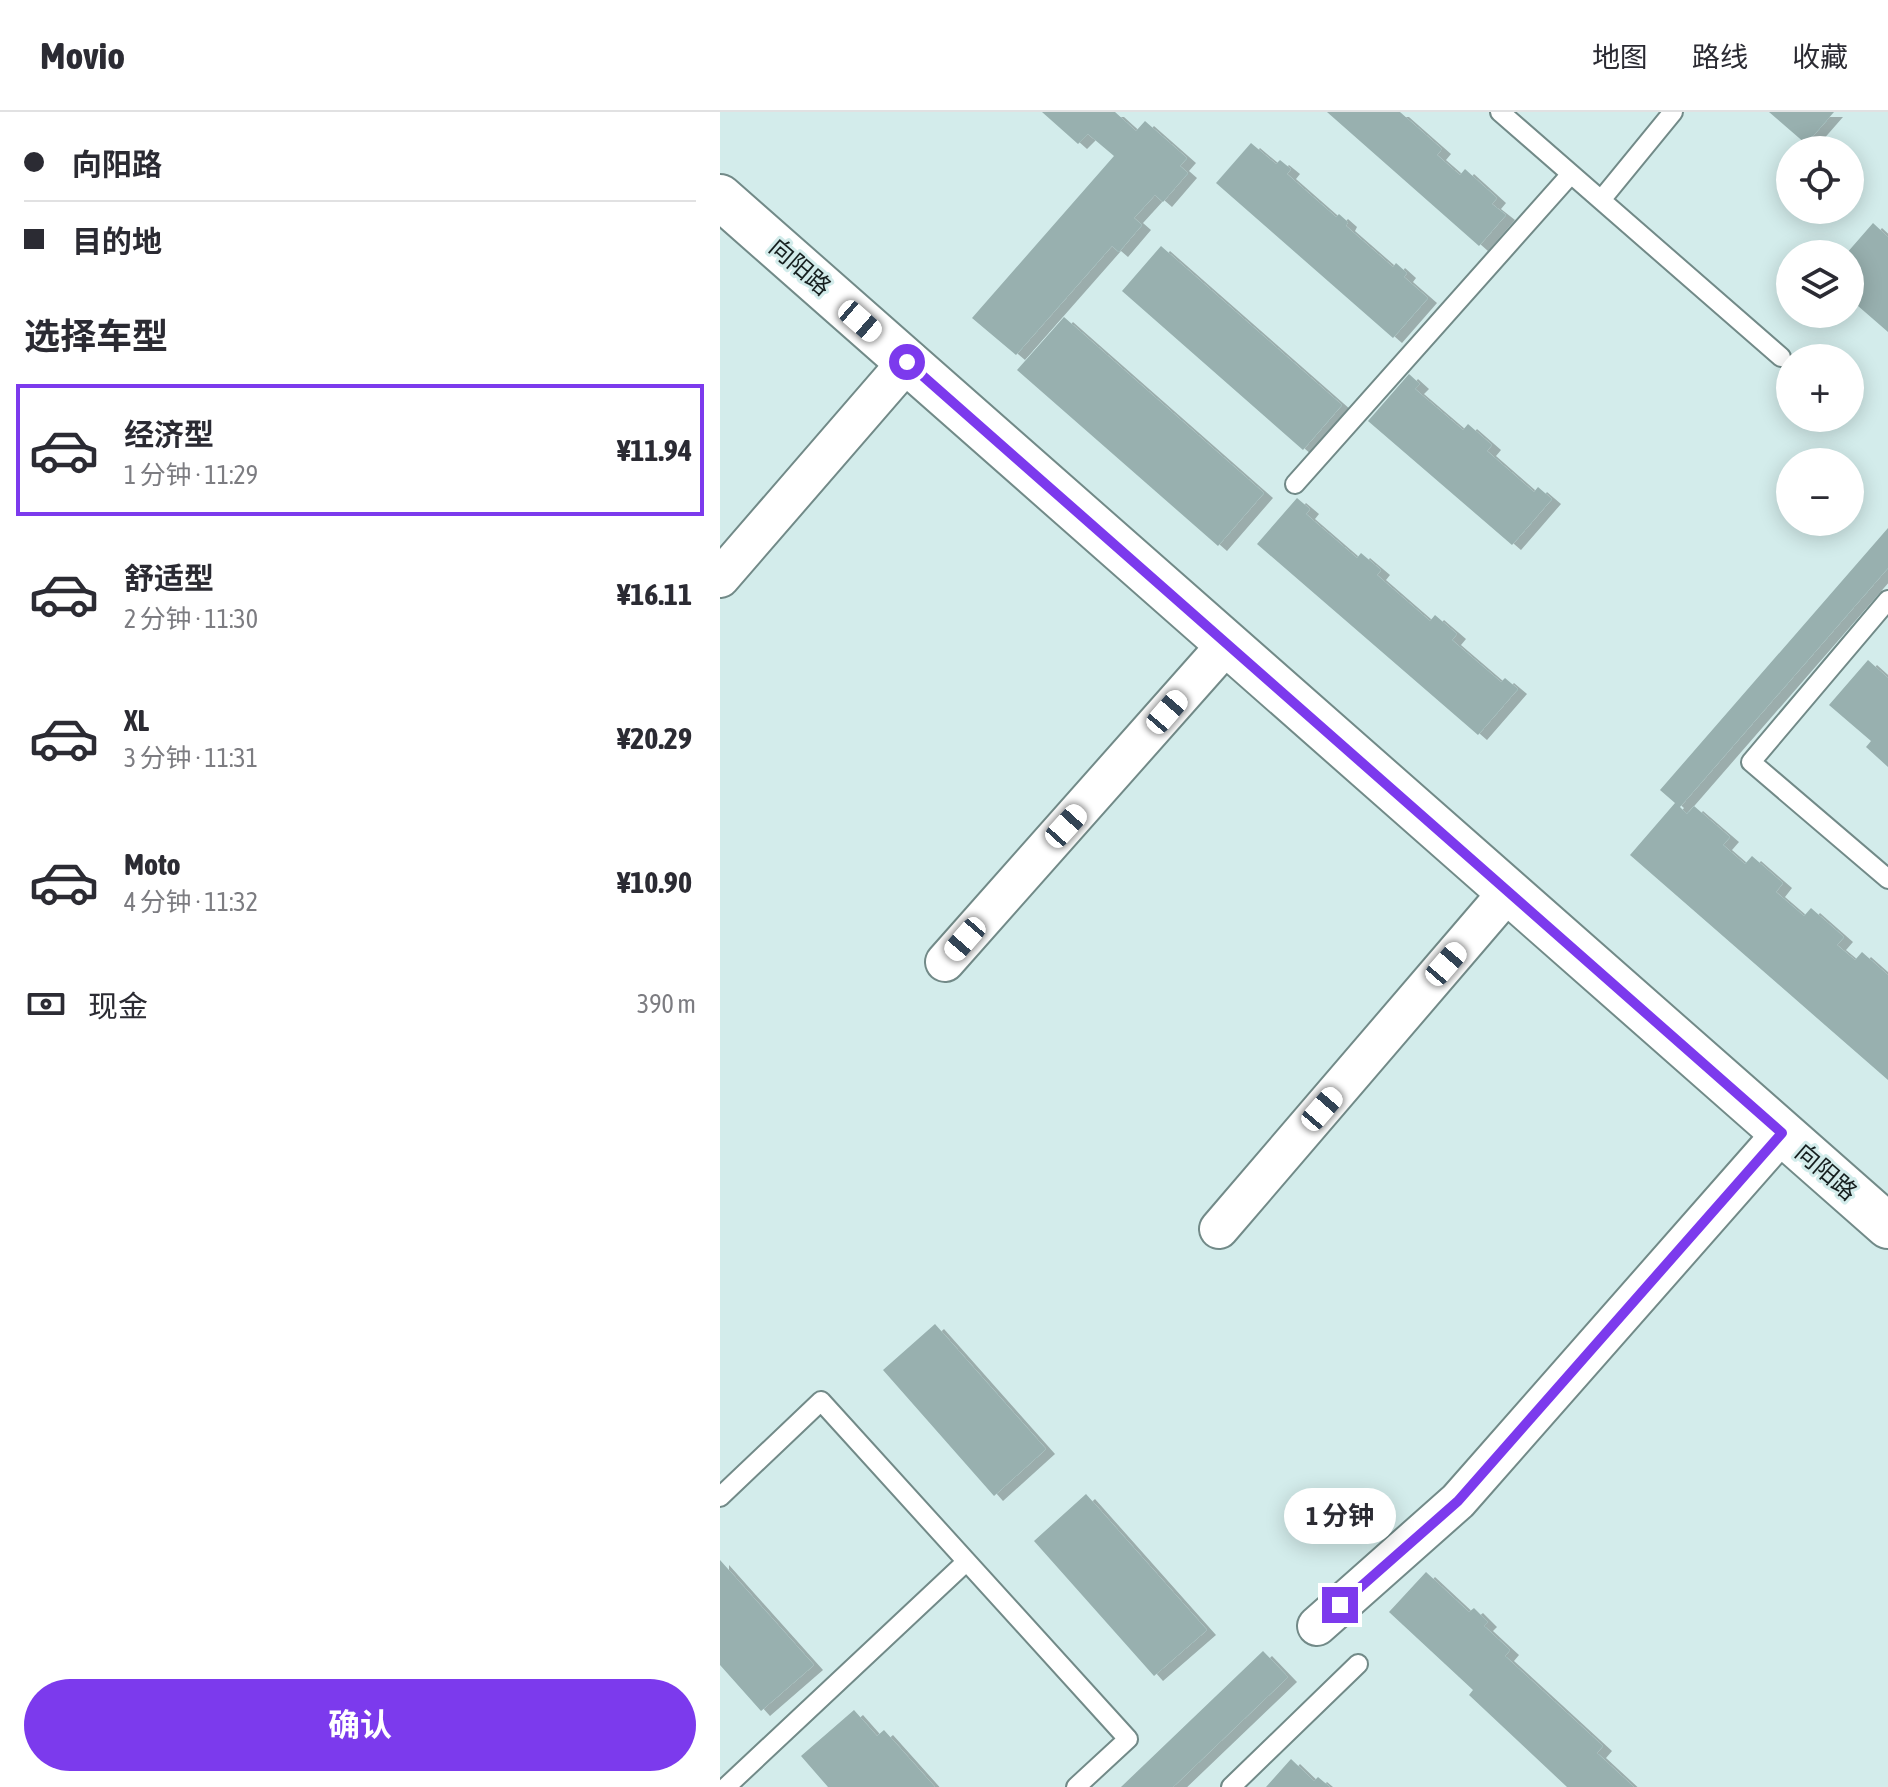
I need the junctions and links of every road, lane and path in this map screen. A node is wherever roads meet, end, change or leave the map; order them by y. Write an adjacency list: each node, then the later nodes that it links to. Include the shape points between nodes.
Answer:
1 (1500, 112): 3 (lane)
2 (1673, 112): 5 (lane)
3 (1571, 174): 5 (lane); 8 (lane)
4 (720, 197): 7 (street, 向阳路)
5 (1601, 200): 6 (lane)
6 (1776, 353)
7 (907, 362): 9 (street); 11 (street, 向阳路)
8 (1295, 484)
9 (720, 578)
10 (1888, 600): 12 (lane, via 1751,762)
11 (1227, 644): 13 (street, 向阳路); 14 (street)
12 (1888, 879)
13 (1508, 892): 15 (street, 向阳路); 17 (street)
14 (945, 962)
15 (1782, 1133): 16 (street, 向阳路); 20 (street, via 1458,1501)
16 (1878, 1211)
17 (1219, 1229)
18 (720, 1497): 19 (lane, via 821,1401)
19 (966, 1562): 22 (lane); 23 (lane, via 1128,1739)
20 (1317, 1626)
21 (1358, 1664): 24 (lane)
22 (726, 1787)
23 (1076, 1787)
24 (1231, 1787)

